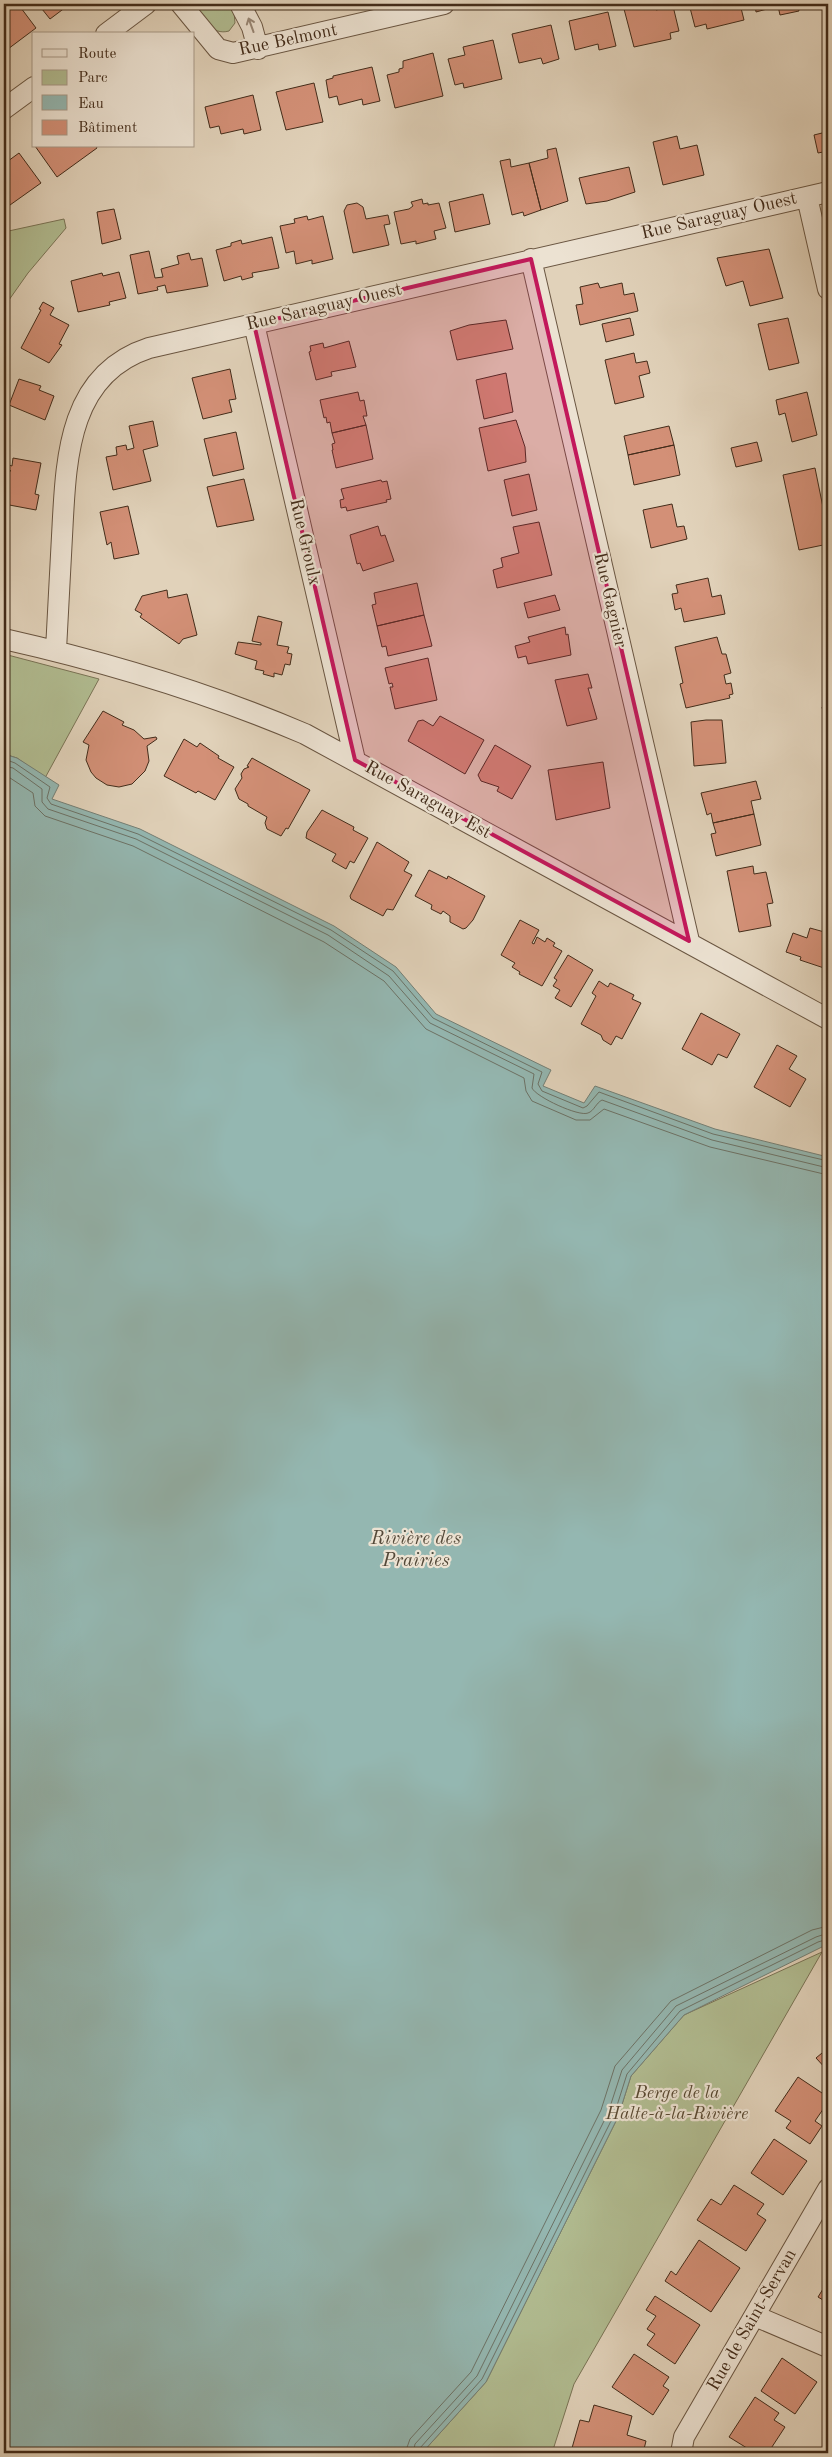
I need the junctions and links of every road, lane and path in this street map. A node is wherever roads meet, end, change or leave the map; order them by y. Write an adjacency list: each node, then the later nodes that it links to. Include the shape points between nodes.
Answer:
1 (146, 4): 5 (street)
2 (181, 4): 6 (street, Rue Belmont, via 218,49 233,53)
3 (240, 4): 6 (street, one-way to 3)
4 (444, 4): 6 (street, Rue Belmont)
5 (109, 32)
6 (258, 49)
7 (32, 88): 8 (street)
8 (4, 109)
9 (828, 192): 10 (street, Rue Saraguay Ouest)
10 (807, 197): 11 (street, Rue Saraguay Ouest); 12 (street)
11 (531, 259): 13 (street, Rue Saraguay Ouest); 17 (street, Rue Gagnier)
12 (828, 289)
13 (254, 324): 15 (street, Rue Saraguay Ouest, via 134,353 103,376 90,394 70,443 65,476); 16 (street, Rue Groulx)
14 (4, 639): 15 (street, Rue Saraguay Est)
15 (56, 650): 16 (street, Rue Saraguay Est, via 245,708)
16 (355, 760): 17 (street, Rue Saraguay Est)
17 (689, 941): 18 (street, Rue Saraguay Est)
18 (828, 1019)
19 (828, 2189): 20 (street, Rue de Saint-Servan)
20 (755, 2316): 21 (street); 22 (street, Rue de Saint-Servan, via 684,2438)
21 (828, 2347)
22 (681, 2453)

